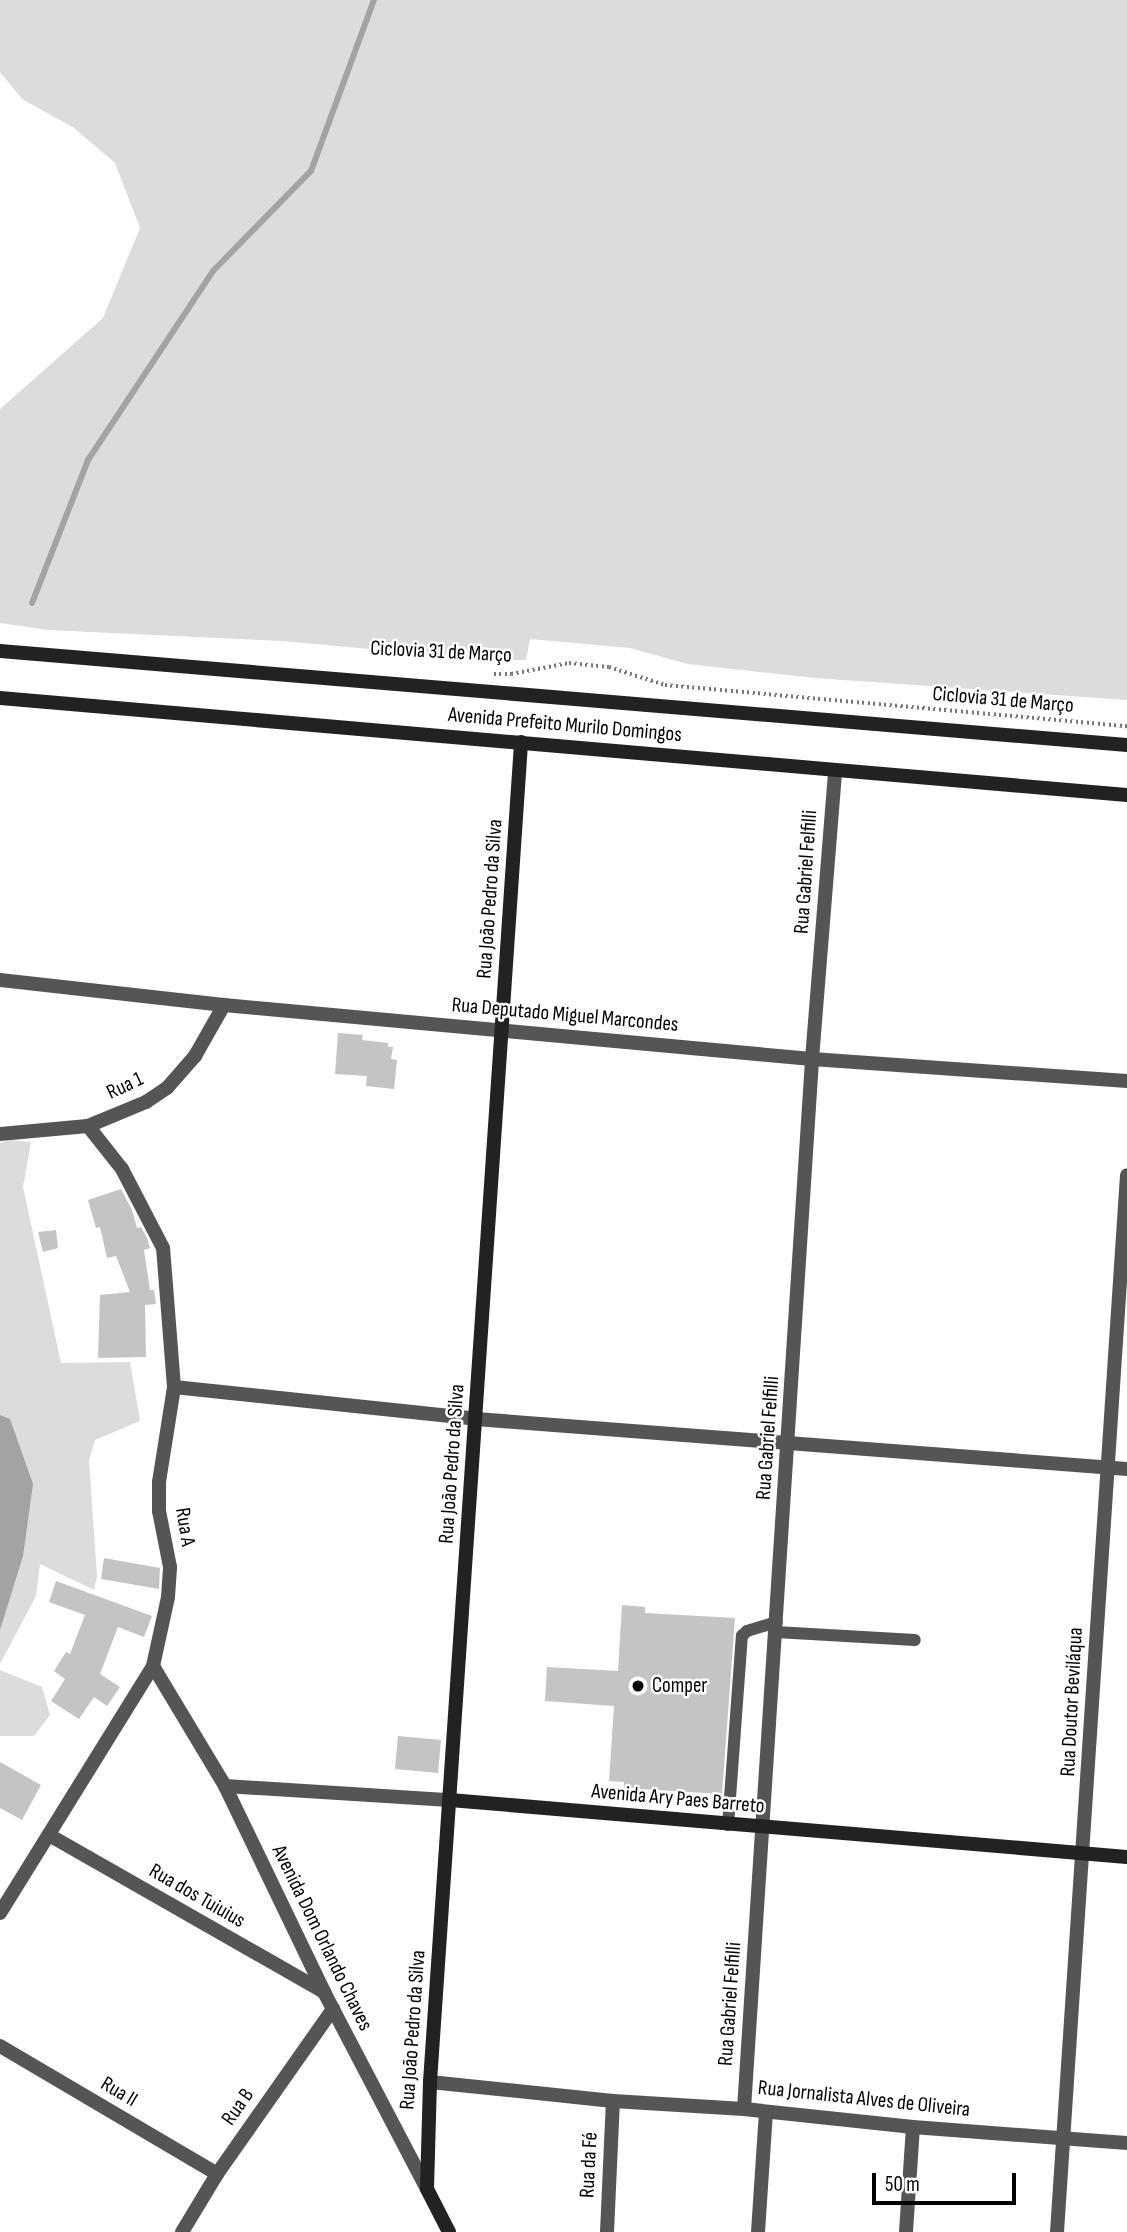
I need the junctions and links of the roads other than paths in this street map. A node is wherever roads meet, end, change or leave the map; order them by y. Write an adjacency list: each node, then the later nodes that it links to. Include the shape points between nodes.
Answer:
1 (0, 651): 4 (main road, Avenida Prefeito Murilo Domingos)
2 (0, 698): 3 (main road, Avenida Prefeito Murilo Domingos)
3 (521, 742): 5 (main road, Avenida Prefeito Murilo Domingos); 9 (main road, Rua João Pedro da Silva)
4 (1127, 745)
5 (835, 770): 6 (main road, Avenida Prefeito Murilo Domingos); 10 (street, Rua Gabriel Felfilli)
6 (1127, 795)
7 (0, 980): 8 (street, Rua Deputado Miguel Marcondes)
8 (224, 1005): 9 (street, Rua Deputado Miguel Marcondes); 12 (street, Rua 1, via 195,1056 167,1088 146,1102)
9 (502, 1028): 10 (street, Rua Deputado Miguel Marcondes); 16 (main road, Rua João Pedro da Silva)
10 (812, 1059): 11 (street, Rua Deputado Miguel Marcondes); 17 (street, Rua Gabriel Felfilli)
11 (1127, 1081)
12 (88, 1126): 13 (street, Rua 1); 15 (street, Rua A, via 122,1169 163,1248)
13 (0, 1135)
14 (1127, 1175): 18 (street, Rua Doutor Beviláqua)
15 (174, 1387): 16 (street); 22 (street, Rua A, via 159,1482 159,1511 170,1567 168,1597)
16 (476, 1419): 17 (street); 24 (main road, Rua João Pedro da Silva)
17 (788, 1444): 18 (street); 20 (street, Rua Gabriel Felfilli)
18 (1107, 1467): 19 (street); 28 (street, Rua Doutor Beviláqua)
19 (1127, 1469)
20 (776, 1627): 21 (lane); 25 (lane, via 747,1631 742,1636); 26 (street, Rua Gabriel Felfilli)
21 (915, 1640)
22 (153, 1666): 23 (street, Avenida Dom Orlando Chaves); 27 (street, Rua A)
23 (225, 1786): 24 (street, Avenida Ary Paes Barreto); 31 (street, Avenida Dom Orlando Chaves)
24 (450, 1800): 25 (main road, Avenida Ary Paes Barreto); 34 (main road, Rua João Pedro da Silva)
25 (728, 1825): 26 (main road, Avenida Ary Paes Barreto)
26 (763, 1828): 28 (main road, Avenida Ary Paes Barreto); 36 (street, Rua Gabriel Felfilli)
27 (49, 1835): 30 (street, Rua A); 31 (street, Rua dos Tuiuius)
28 (1084, 1853): 29 (main road, Avenida Ary Paes Barreto); 39 (street, Rua Doutor Beviláqua)
29 (1127, 1857)
30 (0, 1913)
31 (324, 1992): 32 (street, Avenida Dom Orlando Chaves)
32 (333, 2009): 41 (street, Rua B); 42 (street, Avenida Dom Orlando Chaves)
33 (0, 2046): 41 (street, Rua II)
34 (430, 2082): 35 (street, Rua Jornalista Alves de Oliveira); 42 (main road, Rua João Pedro da Silva)
35 (613, 2101): 36 (street, Rua Jornalista Alves de Oliveira); 45 (street, Rua da Fé)
36 (744, 2109): 37 (street, Rua Jornalista Alves de Oliveira)
37 (766, 2112): 38 (street, Rua Jornalista Alves de Oliveira); 46 (street)
38 (914, 2127): 39 (street, Rua Jornalista Alves de Oliveira); 47 (street)
39 (1065, 2138): 40 (street, Rua Jornalista Alves de Oliveira); 48 (street, Rua Doutor Beviláqua)
40 (1127, 2143)
41 (216, 2174): 43 (street, Rua B)
42 (427, 2189): 44 (main road, Avenida Dom Orlando Chaves)
43 (182, 2232)
44 (449, 2232)
45 (607, 2232)
46 (758, 2232)
47 (906, 2232)
48 (1058, 2232)

